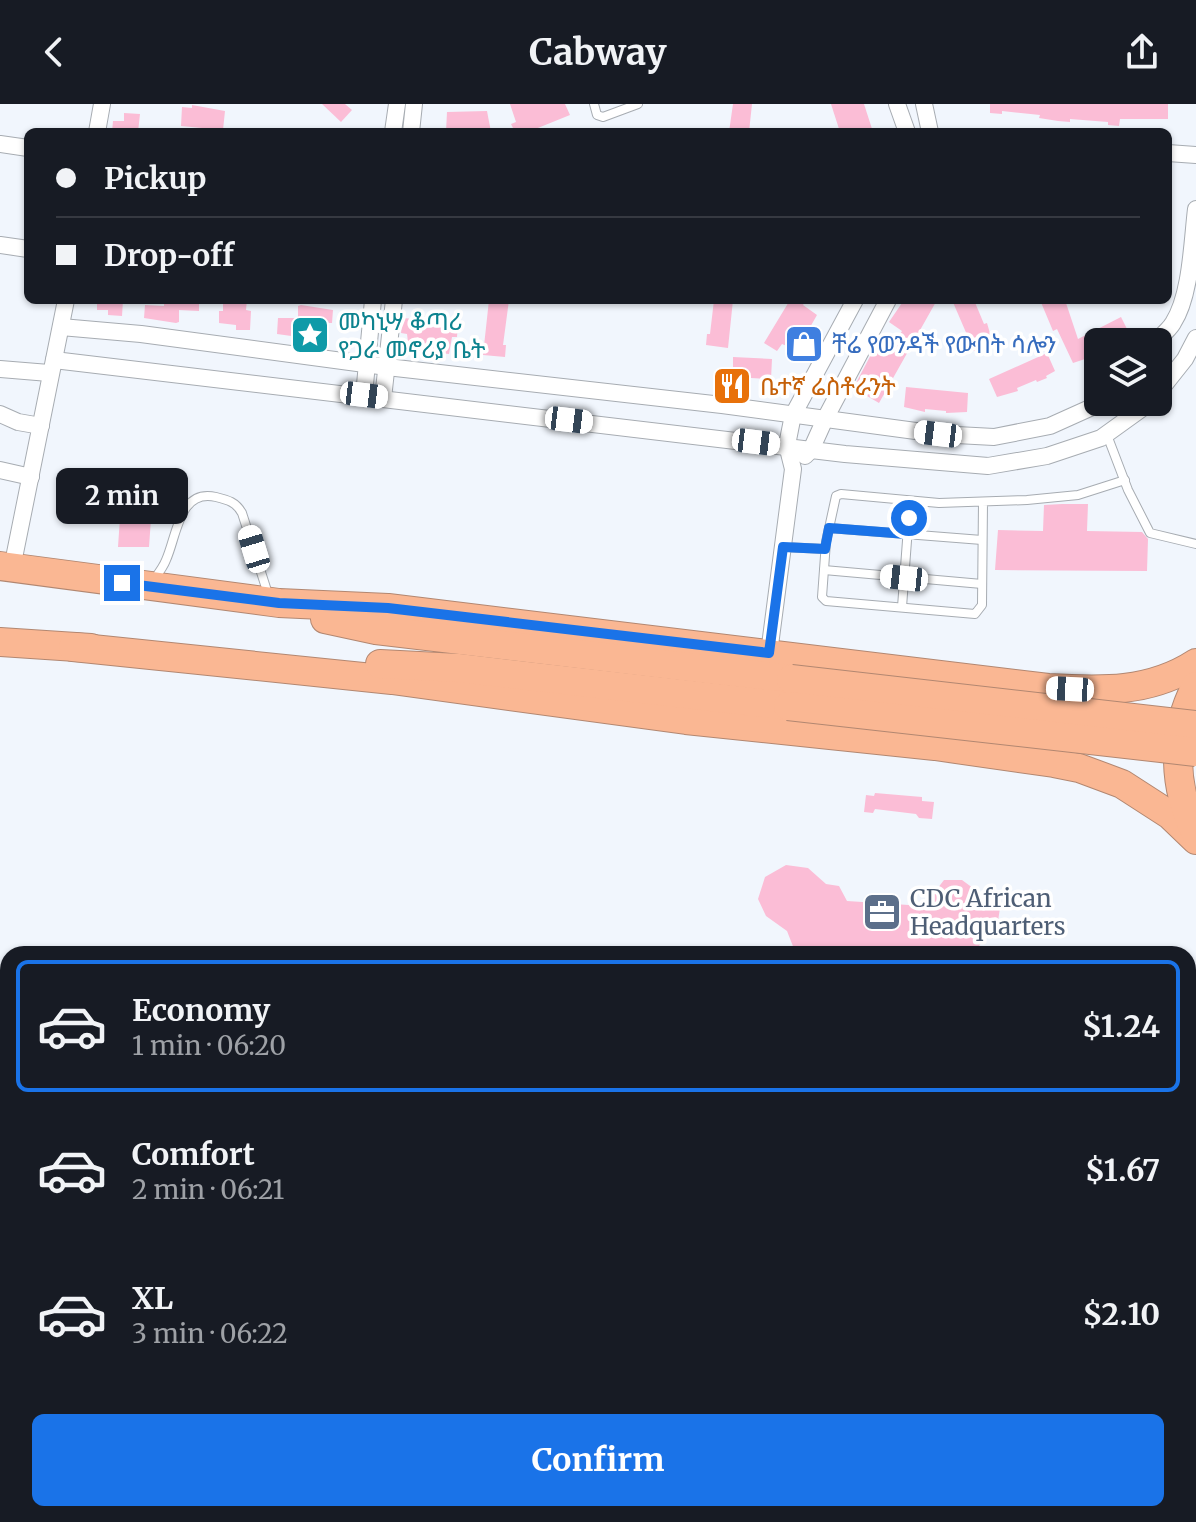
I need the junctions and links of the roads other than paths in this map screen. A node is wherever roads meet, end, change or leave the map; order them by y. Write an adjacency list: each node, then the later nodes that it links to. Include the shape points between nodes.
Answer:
1 (102, 104): 8 (street)
2 (397, 104): 9 (street)
3 (414, 104): 10 (street)
4 (594, 104): 5 (lane, via 603,117)
5 (638, 104)
6 (897, 104): 11 (street)
7 (924, 104): 12 (street)
8 (98, 128)
9 (394, 128)
10 (411, 128)
11 (906, 128)
12 (929, 128)
13 (0, 144): 14 (street)
14 (24, 147)
15 (1172, 153): 16 (street)
16 (1196, 155)
17 (1196, 209): 26 (street, via 1188,273)
18 (0, 245): 19 (street)
19 (24, 248)
20 (65, 304): 25 (street)
21 (373, 304): 28 (street)
22 (394, 304): 30 (street)
23 (853, 304): 37 (street)
24 (886, 304): 40 (street)
25 (61, 327): 28 (street); 29 (street)
26 (1169, 328)
27 (1196, 338): 32 (street)
28 (367, 365): 30 (street); 33 (street)
29 (52, 366): 31 (street); 33 (street); 41 (street)
30 (387, 367): 34 (street); 37 (street)
31 (0, 369)
32 (1172, 375)
33 (364, 395): 34 (street)
34 (383, 398): 43 (street)
35 (1084, 410): 40 (street, via 1050,426 994,437)
36 (0, 414): 41 (street)
37 (793, 415): 40 (street); 43 (street)
38 (1099, 416): 42 (street)
39 (1132, 416): 42 (street)
40 (825, 419): 44 (street)
41 (41, 426): 47 (street)
42 (1107, 434): 44 (street, via 1047,456 988,466); 48 (lane)
43 (787, 445): 44 (street); 45 (street)
44 (811, 450): 45 (street)
45 (793, 469): 55 (street)
46 (0, 470): 47 (street)
47 (31, 477): 57 (street)
48 (1125, 480): 50 (lane, via 1078,495); 54 (lane, via 1150,533)
49 (910, 501): 50 (lane); 51 (lane, via 841,494 836,496); 52 (lane)
50 (983, 502): 53 (lane)
51 (829, 528): 52 (lane); 56 (lane)
52 (907, 534): 53 (lane); 59 (lane)
53 (982, 540): 60 (lane)
54 (1196, 544)
55 (783, 547): 56 (lane); 66 (street)
56 (825, 549): 58 (lane)
57 (6, 567): 61 (highway)
58 (824, 570): 59 (lane); 63 (lane, via 826,601)
59 (904, 578): 60 (lane); 63 (lane)
60 (982, 584): 63 (lane, via 982,605 975,614)
61 (149, 587): 62 (highway); 62 (lane, via 165,562 185,507 208,495 236,504 242,513)
62 (275, 602): 66 (highway, via 388,608); 69 (highway, via 376,630)
63 (902, 607)
64 (0, 642): 65 (highway)
65 (73, 647): 69 (highway); 72 (highway, via 392,680 1054,763 1122,784)
66 (769, 653): 67 (highway, via 1091,690 1150,685)
67 (1196, 663)
68 (1196, 686): 72 (highway, via 1178,739 1178,775)
69 (789, 693): 70 (highway, bridge); 71 (highway, bridge)
70 (1196, 725)
71 (1196, 752)
72 (1196, 837)

